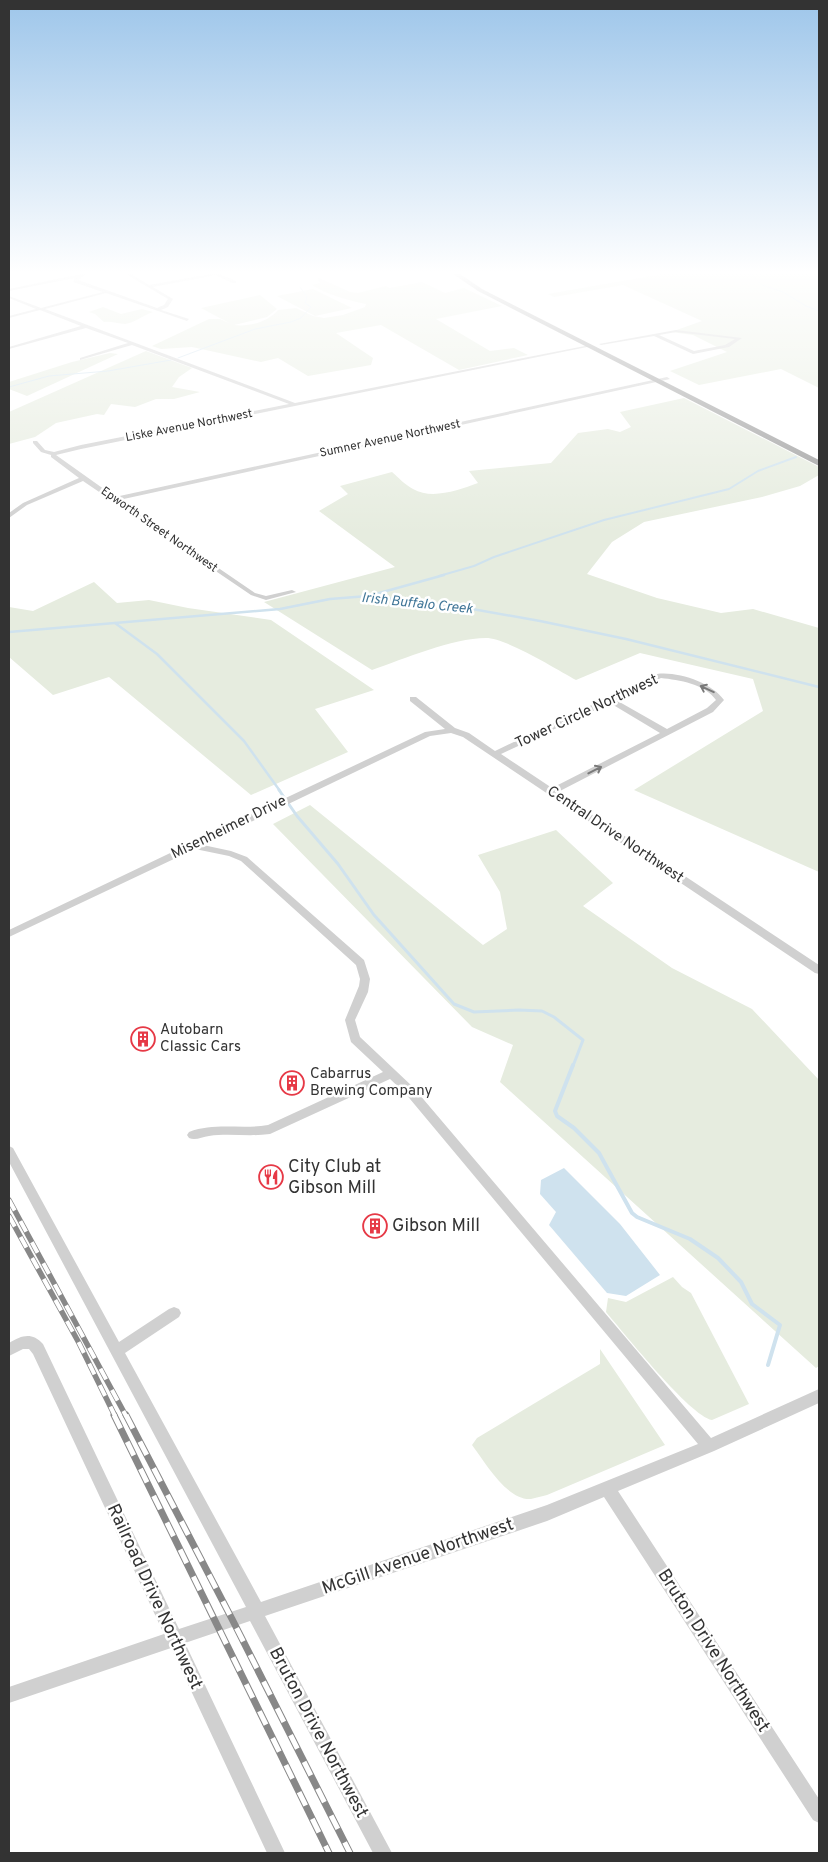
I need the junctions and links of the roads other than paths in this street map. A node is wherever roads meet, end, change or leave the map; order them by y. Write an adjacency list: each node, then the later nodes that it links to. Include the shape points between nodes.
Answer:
1 (179, 361): 6 (street)
2 (514, 361): 6 (street, Liske Avenue Northwest)
3 (622, 361): 5 (highway)
4 (632, 361): 5 (highway)
5 (662, 380): 9 (highway); 10 (highway); 12 (street, Sumner Avenue Northwest)
6 (295, 404): 8 (street, Liske Avenue Northwest)
7 (35, 442): 8 (street, Epworth Street Northwest, via 43,451)
8 (54, 454): 11 (street, Epworth Street Northwest)
9 (819, 456)
10 (819, 463)
11 (84, 478): 12 (street, Epworth Street Northwest); 14 (street)
12 (113, 499): 16 (street, Epworth Street Northwest, via 258,596 274,597)
13 (9, 505): 14 (street)
14 (19, 506): 15 (street)
15 (9, 516)
16 (292, 592)
17 (412, 699): 19 (street, Central Drive Northwest)
18 (609, 699): 20 (street); 20 (street, Tower Circle Northwest, one-way to 18, via 715,707 720,700 718,696 697,684 660,676); 21 (street, Tower Circle Northwest)
19 (452, 730): 21 (street, Central Drive Northwest); 23 (street, Misenheimer Drive, via 428,734)
20 (667, 733): 22 (street, Tower Circle Northwest, one-way to 20)
21 (495, 754): 22 (street, Central Drive Northwest)
22 (552, 792): 25 (street, Central Drive Northwest)
23 (192, 845): 24 (street, Misenheimer Drive); 26 (street, via 228,851 244,859 360,963 365,973 365,986 350,1020 352,1030 355,1039)
24 (9, 934)
25 (819, 970)
26 (392, 1073): 27 (street, via 270,1128 252,1132 218,1129); 33 (street)
27 (193, 1135)
28 (9, 1151): 31 (street, Bruton Drive Northwest)
29 (174, 1313): 31 (street)
30 (9, 1350): 36 (street, Railroad Drive Northwest, via 32,1342 38,1349)
31 (117, 1351): 35 (street, Bruton Drive Northwest)
32 (819, 1396): 33 (street, McGill Avenue Northwest)
33 (709, 1446): 34 (street, McGill Avenue Northwest)
34 (607, 1488): 35 (street, McGill Avenue Northwest, via 548,1513); 38 (street, Bruton Drive Northwest)
35 (256, 1612): 36 (street, McGill Avenue Northwest); 40 (street, Bruton Drive Northwest)
36 (173, 1638): 37 (street, McGill Avenue Northwest); 39 (street, Railroad Drive Northwest)
37 (9, 1695)
38 (819, 1814)
39 (276, 1853)
40 (383, 1853)

